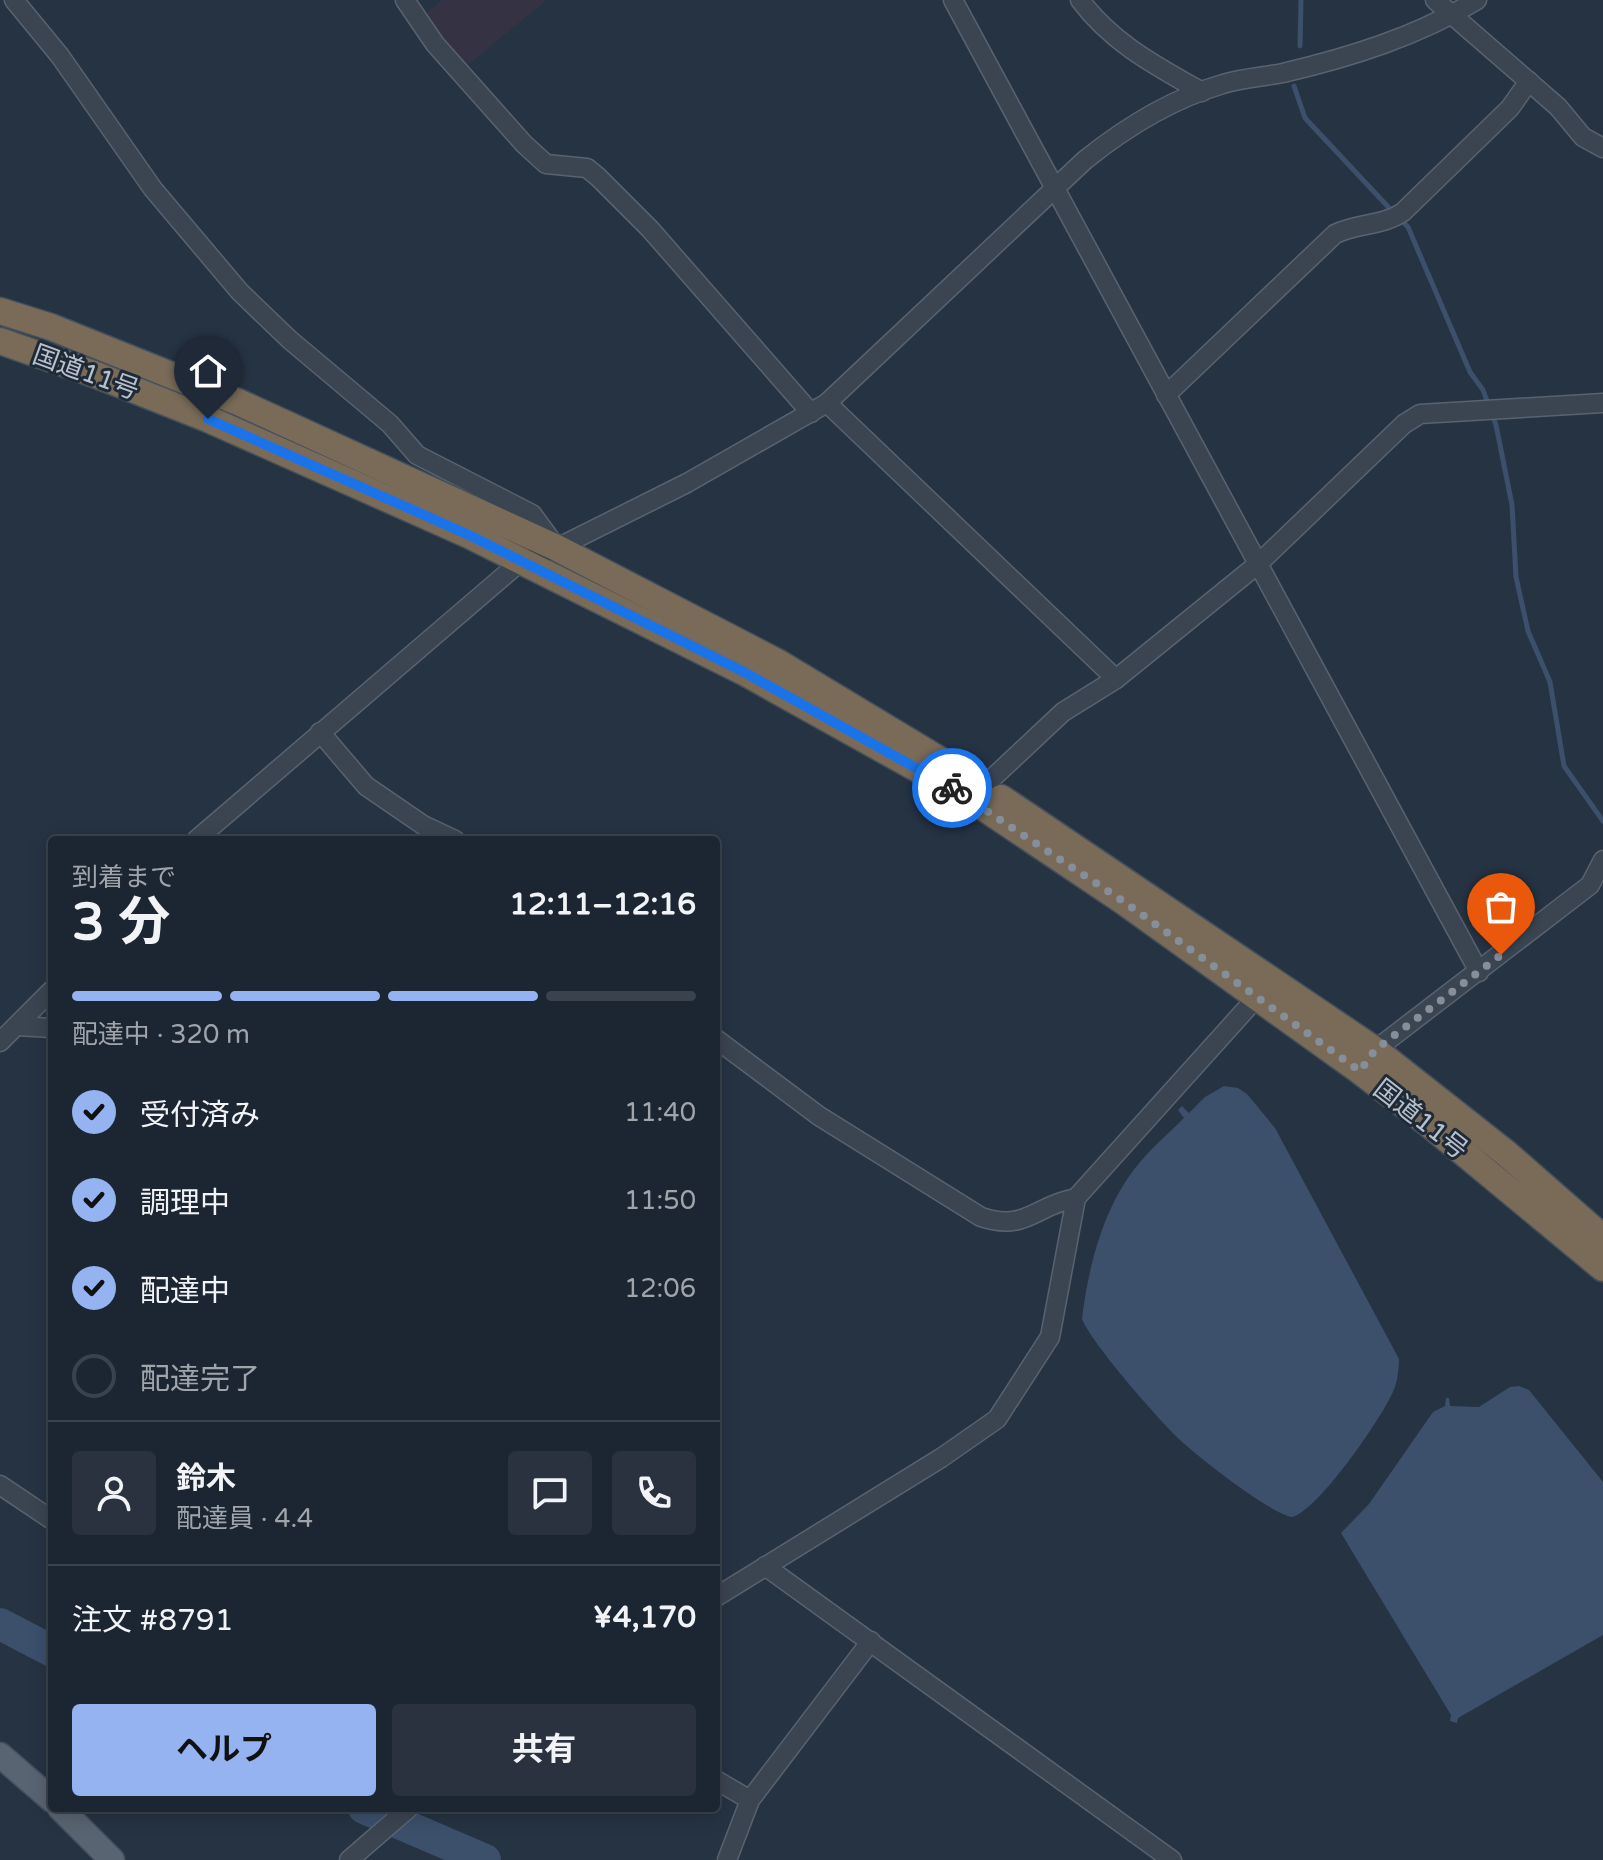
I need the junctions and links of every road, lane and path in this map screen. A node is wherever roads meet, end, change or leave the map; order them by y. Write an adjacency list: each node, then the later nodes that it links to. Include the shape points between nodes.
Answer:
1 (14, 0): 18 (street, via 153,189 240,292 390,424 417,455 532,514)
2 (405, 0): 17 (street, via 435,44 524,144 546,164 587,168 598,177)
3 (953, 0): 11 (street)
4 (1080, 0): 9 (street, via 1134,53)
5 (1435, 0): 7 (street)
6 (1477, 0): 7 (street)
7 (1454, 14): 8 (street); 9 (street, via 1369,50)
8 (1529, 81): 10 (street, via 1583,137); 14 (street, via 1510,108 1397,216 1335,234)
9 (1202, 92): 11 (street, via 1117,134)
10 (1603, 148)
11 (1054, 190): 14 (street); 15 (street)
12 (0, 311): 18 (highway, 国道11号, via 238,402)
13 (0, 341): 19 (highway, 国道11号, via 208,419 400,503)
14 (1166, 395): 20 (street)
15 (827, 403): 17 (street); 21 (street)
16 (1603, 403): 20 (street, via 1420,414)
17 (811, 413): 18 (street)
18 (557, 548): 19 (street); 23 (highway, 国道11号, via 777,662)
19 (519, 563): 22 (street); 23 (highway, 国道11号)
20 (1258, 564): 21 (street); 27 (street)
21 (1116, 679): 23 (street, via 1063,712)
22 (320, 732): 24 (street); 25 (street, via 366,786)
23 (976, 792): 29 (highway, 国道11号); 34 (highway, 国道11号, via 1080,848)
24 (201, 836)
25 (446, 836)
26 (1603, 860): 27 (street, via 1590,885)
27 (1479, 972): 34 (street)
28 (48, 994): 30 (street)
29 (1257, 997): 35 (highway, 国道11号); 36 (street)
30 (17, 1026): 31 (street); 32 (street)
31 (48, 1028)
32 (1, 1040)
33 (720, 1042): 36 (street, via 819,1116 981,1217 1004,1224 1029,1218 1055,1201)
34 (1375, 1050): 35 (street); 37 (highway, 国道11号)
35 (1360, 1071): 38 (highway, 国道11号)
36 (1076, 1198): 41 (street, via 1050,1337 997,1419)
37 (1603, 1238)
38 (1603, 1268)
39 (0, 1485): 40 (street)
40 (48, 1517)
41 (765, 1566): 42 (street); 43 (street)
42 (720, 1594)
43 (871, 1641): 47 (street); 53 (street)
44 (0, 1755): 46 (main road)
45 (720, 1782): 47 (street)
46 (48, 1797)
47 (750, 1800): 52 (street)
48 (64, 1812): 50 (main road)
49 (404, 1812): 51 (street)
50 (112, 1860)
51 (349, 1860)
52 (727, 1860)
53 (1172, 1860)

